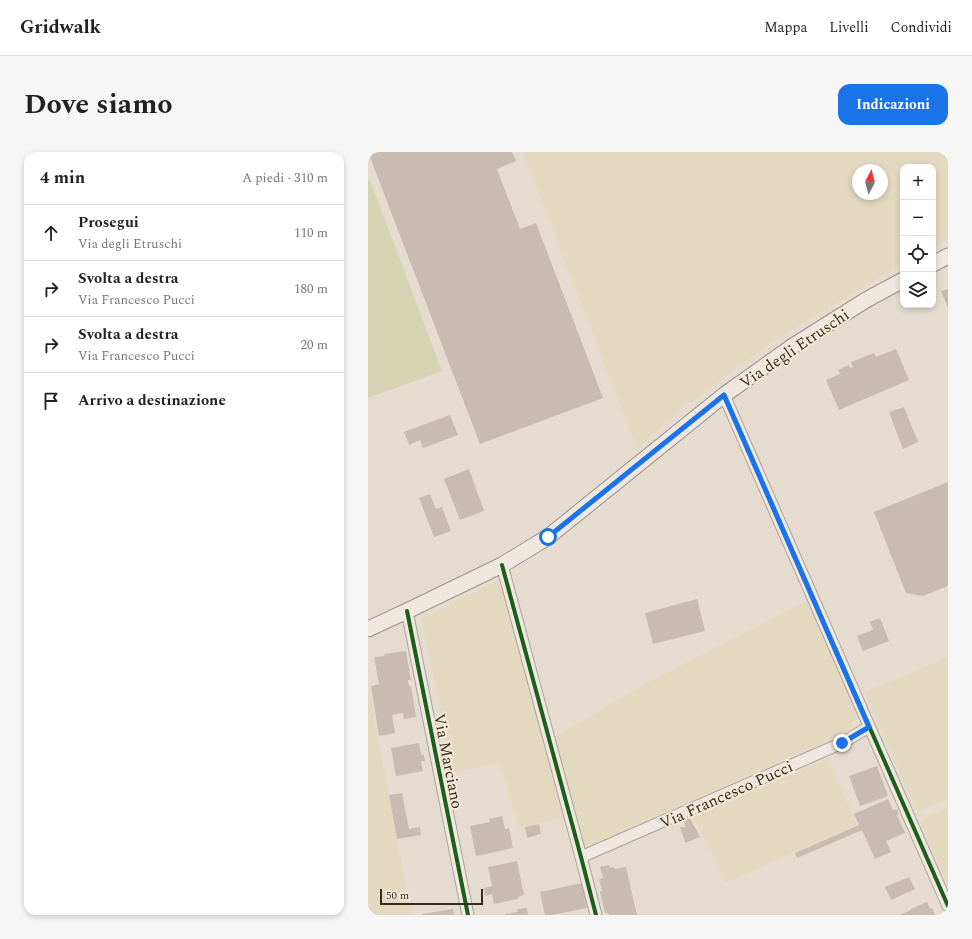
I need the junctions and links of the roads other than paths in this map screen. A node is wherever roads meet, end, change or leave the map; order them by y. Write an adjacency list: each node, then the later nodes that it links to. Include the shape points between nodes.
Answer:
1 (948, 256): 2 (main road)
2 (936, 262)
3 (900, 282): 4 (main road, Via degli Etruschi, via 793,346)
4 (724, 395): 5 (main road, Via degli Etruschi, via 548,537); 8 (street)
5 (502, 565): 6 (main road, Via degli Etruschi); 9 (street)
6 (407, 612): 7 (main road, Via degli Etruschi); 11 (street, Via Marciano)
7 (368, 629)
8 (869, 727): 9 (street, Via Francesco Pucci, via 842,743); 10 (street)
9 (581, 857): 12 (street)
10 (948, 906)
11 (468, 915)
12 (596, 915)

